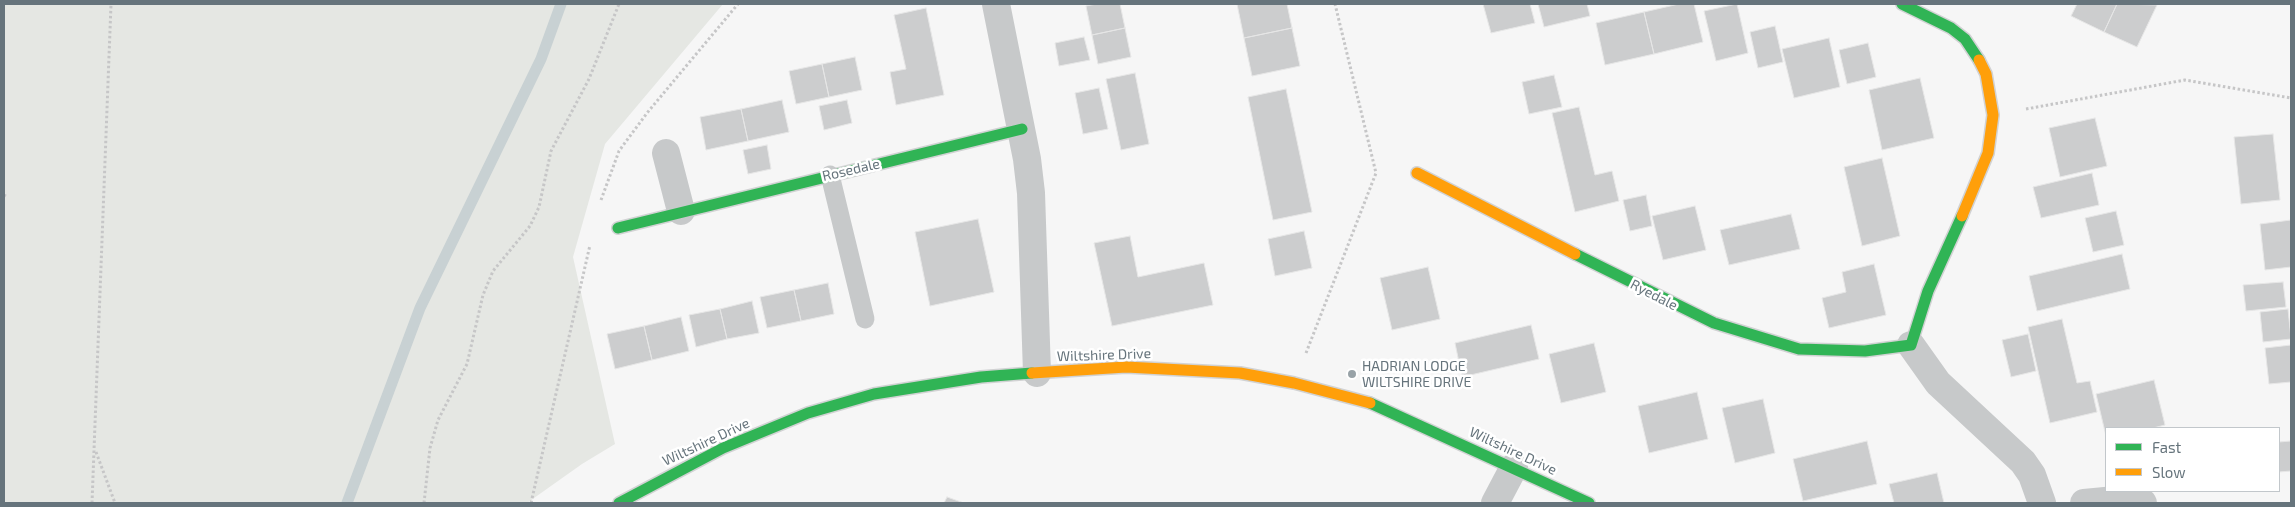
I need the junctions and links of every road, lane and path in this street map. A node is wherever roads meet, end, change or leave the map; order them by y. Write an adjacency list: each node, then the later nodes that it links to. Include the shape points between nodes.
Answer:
1 (111, 4): 18 (path)
2 (620, 4): 22 (path, via 589,79 551,151 539,207 530,226 493,271 483,295 467,364 438,420 430,448)
3 (996, 4): 8 (street)
4 (1335, 4): 17 (path, via 1376,173)
5 (1902, 4): 7 (street, via 1951,28 1965,39 1986,74)
6 (2291, 98): 7 (path, via 2185,80)
7 (1993, 115): 15 (street, via 1988,154 1980,177 1928,291)
8 (1022, 130): 11 (street, Rosedale); 16 (street, via 1030,193)
9 (666, 153): 12 (street)
10 (1417, 173): 15 (street, Ryedale, via 1714,323 1799,349 1866,351)
11 (830, 175): 12 (street, Rosedale); 14 (lane)
12 (681, 211): 13 (street, Rosedale)
13 (618, 228)
14 (865, 320)
15 (1911, 345): 26 (street, via 1938,383 2022,462 2032,475)
16 (1037, 373): 17 (street, Wiltshire Drive, via 1126,367 1240,373); 23 (street, Wiltshire Drive, via 874,394 808,413 723,448)
17 (1294, 383): 19 (street, Wiltshire Drive, via 1366,401)
18 (95, 450): 20 (path); 21 (path)
19 (1514, 467): 24 (street); 25 (street, Wiltshire Drive)
20 (92, 503)
21 (115, 503)
22 (424, 503)
23 (619, 503)
24 (1495, 503)
25 (1589, 503)
26 (2042, 503)
27 (2084, 503): 28 (street, via 2126,499)
28 (2143, 503)

